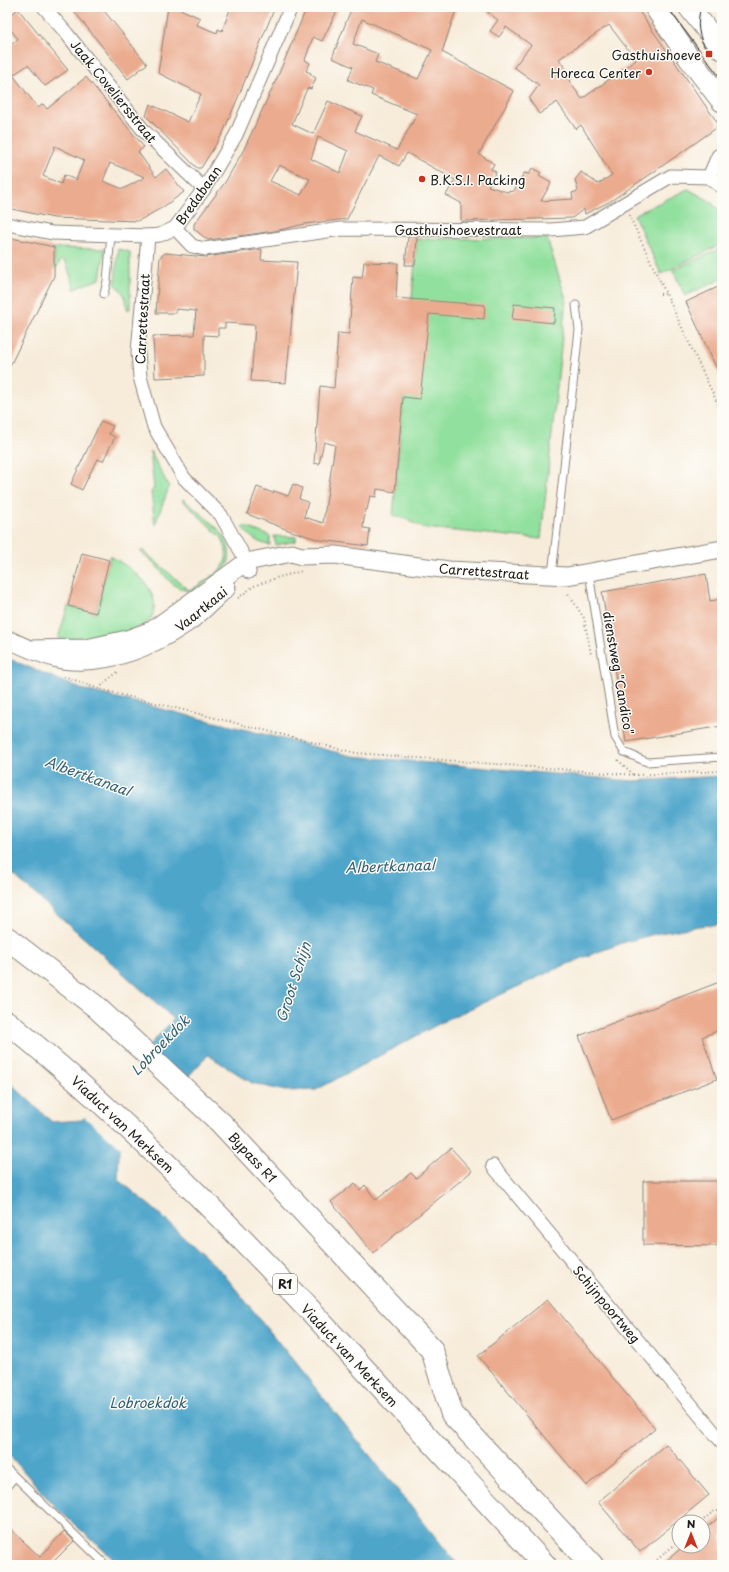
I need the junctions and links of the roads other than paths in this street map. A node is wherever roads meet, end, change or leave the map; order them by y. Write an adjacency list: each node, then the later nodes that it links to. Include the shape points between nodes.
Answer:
1 (44, 7): 10 (street, Jaak Coveliersstraat, via 144,131)
2 (291, 7): 10 (street, Bredabaan, via 236,135)
3 (655, 7): 6 (main road)
4 (689, 7): 5 (main road)
5 (722, 49)
6 (722, 101)
7 (722, 152): 8 (street)
8 (709, 177): 9 (street); 12 (street, Gasthuishoevestraat, via 672,176 585,227 551,230 341,229 205,249 192,246)
9 (722, 187)
10 (204, 189): 12 (street, Bredabaan)
11 (7, 224): 13 (street, Bredabaan, via 52,233)
12 (175, 228): 14 (street, Bredabaan, via 160,235)
13 (111, 235): 14 (street, Bredabaan); 15 (lane)
14 (148, 236): 19 (street, Carrettestraat, via 138,352 140,377 154,427 184,478 228,525)
15 (104, 294)
16 (576, 305): 21 (lane, via 579,330)
17 (722, 549): 20 (street, Carrettestraat)
18 (303, 564): 19 (street, Vaartkaai); 21 (street, Carrettestraat, via 335,555 449,570)
19 (248, 567): 22 (street, Vaartkaai, via 152,630 127,639 86,648 30,649)
20 (588, 573): 21 (street, Carrettestraat); 23 (lane, dienstweg "Candico", via 615,736 624,752 647,762)
21 (552, 576)
22 (7, 639)
23 (722, 757)
24 (7, 938): 33 (highway, Bypass R1, via 95,1006 221,1123 432,1350 452,1414)
25 (7, 1022): 32 (highway, Viaduct van Merksem / R1, via 140,1137 232,1229)
26 (493, 1166): 27 (street, Schijnpoortweg)
27 (722, 1442)
28 (7, 1469): 29 (lane)
29 (15, 1477): 30 (lane); 31 (lane)
30 (7, 1486)
31 (106, 1565)
32 (545, 1565)
33 (592, 1565)

